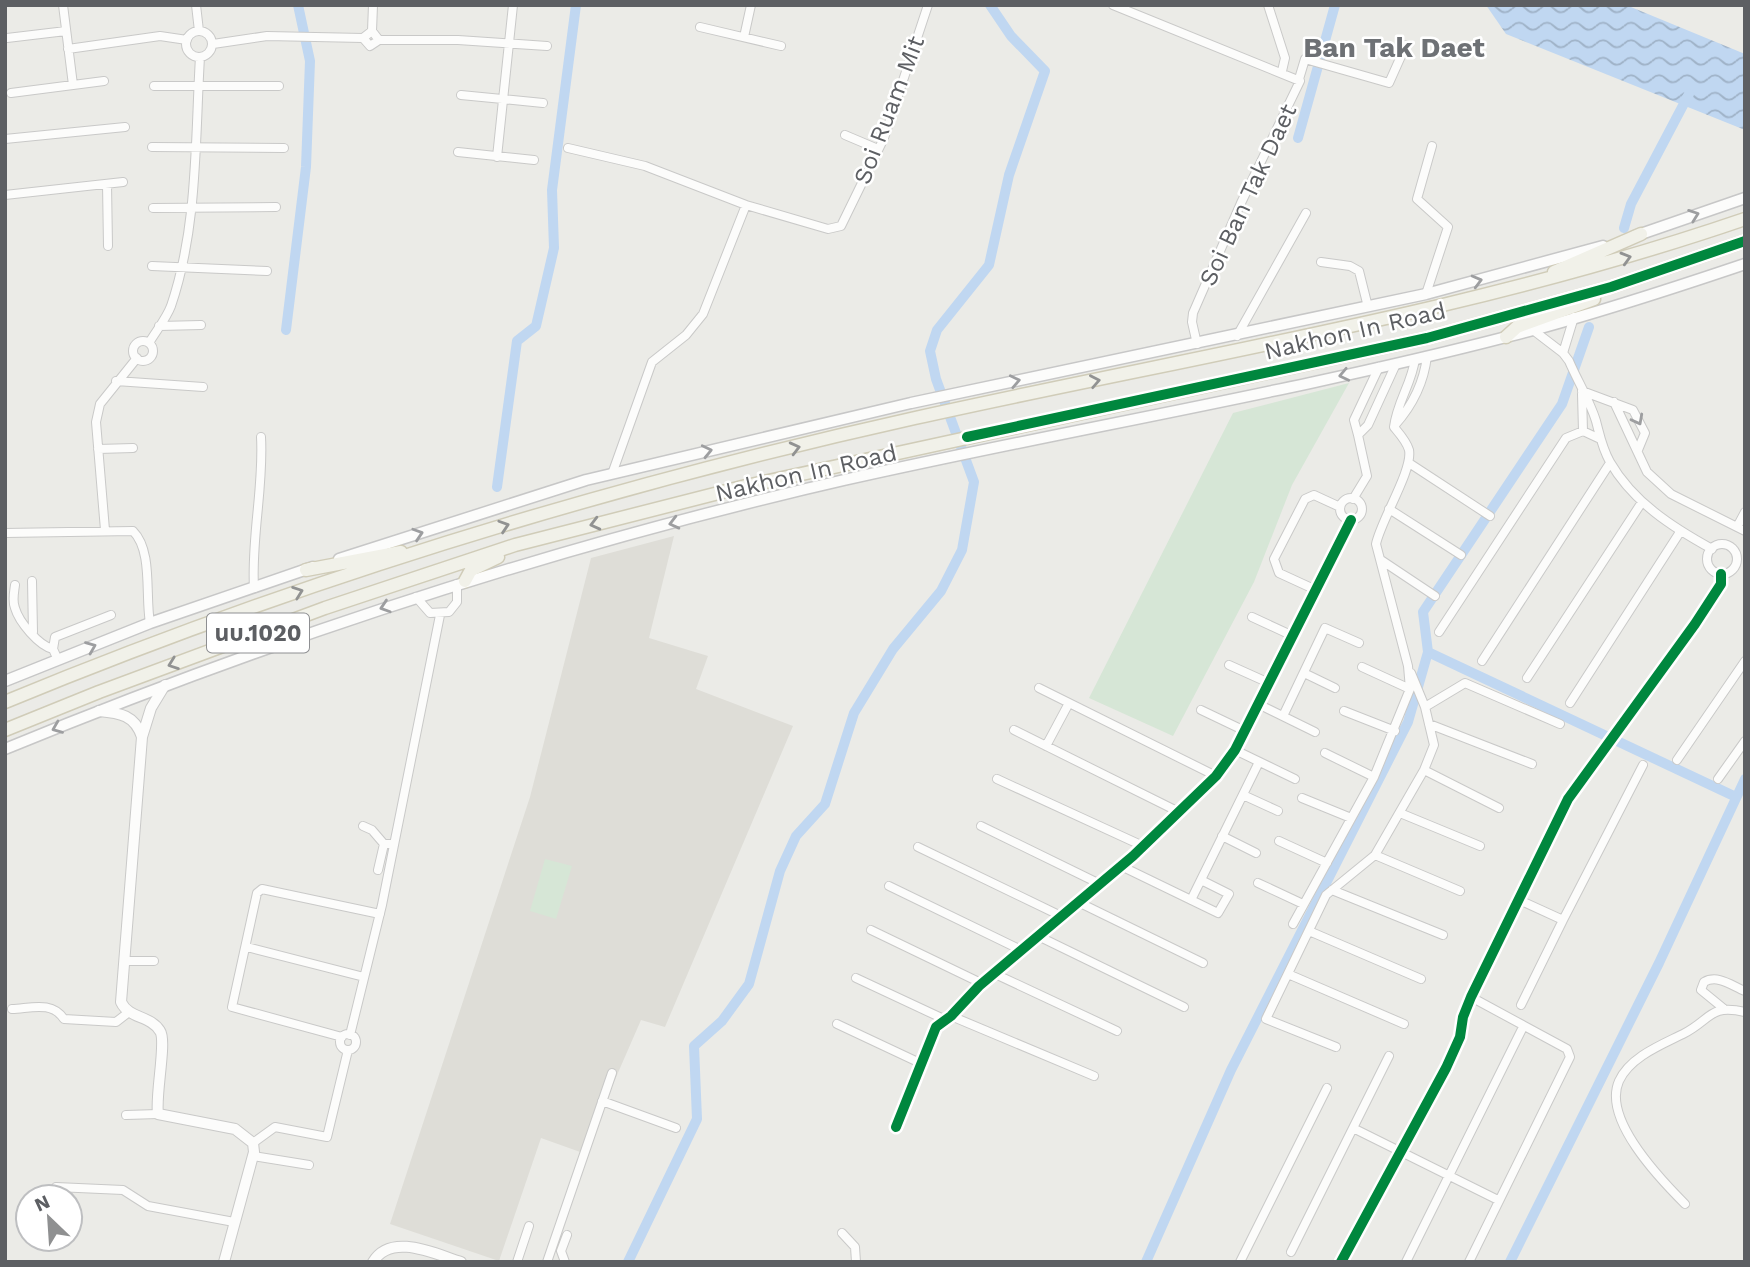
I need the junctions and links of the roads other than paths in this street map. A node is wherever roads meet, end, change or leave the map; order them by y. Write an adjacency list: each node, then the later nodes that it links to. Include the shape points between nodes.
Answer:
1 (62, 5): 10 (street)
2 (196, 5): 11 (street)
3 (373, 5): 12 (street)
4 (513, 5): 18 (street)
5 (751, 5): 13 (street)
6 (928, 5): 44 (street, Soi Ruam Mit)
7 (1113, 5): 25 (street, Soi Ban Tak Daet)
8 (1268, 5): 25 (street, via 1285,58)
9 (700, 27): 13 (street)
10 (66, 31): 14 (street); 23 (street)
11 (199, 31): 16 (street); 19 (street, via 209,35)
12 (372, 31): 15 (street); 17 (street)
13 (744, 37): 22 (street)
14 (7, 38)
15 (363, 38): 17 (street, via 370,47); 19 (street, via 284,36)
16 (187, 40): 23 (street, via 160,36); 24 (street, via 187,50)
17 (379, 40): 18 (street)
18 (509, 42): 21 (street); 34 (street)
19 (213, 44): 24 (street, via 209,53)
20 (1406, 45): 26 (street, via 1389,83 1305,59)
21 (547, 46)
22 (781, 46)
23 (68, 49): 28 (street)
24 (200, 57): 31 (street)
25 (1282, 71): 26 (street, Soi Ban Tak Daet)
26 (1299, 79): 77 (street, Soi Ban Tak Daet, via 1301,85 1241,203 1193,313)
27 (104, 81): 28 (street)
28 (73, 85): 32 (street)
29 (154, 86): 31 (street)
30 (279, 86): 31 (street)
31 (198, 88): 43 (street)
32 (11, 93)
33 (461, 94): 34 (street)
34 (503, 99): 35 (street); 46 (street)
35 (543, 103)
36 (125, 127): 38 (street)
37 (845, 135): 44 (street)
38 (5, 139)
39 (1432, 146): 68 (street, via 1417,199 1448,227)
40 (152, 148): 43 (street)
41 (284, 148): 43 (street)
42 (568, 148): 52 (street, via 645,166)
43 (197, 149): 55 (street)
44 (878, 149): 52 (street, Soi Ruam Mit, via 836,229)
45 (458, 152): 46 (street)
46 (497, 157): 47 (street)
47 (534, 160)
48 (123, 182): 49 (street)
49 (107, 184): 50 (street); 60 (street)
50 (5, 195)
51 (1745, 198): 58 (main road, Nakhon In Road / นบ.1020, one-way to 51)
52 (746, 205): 98 (street, via 704,314 652,362)
53 (276, 207): 55 (street)
54 (153, 208): 55 (street)
55 (191, 208): 64 (street)
56 (1306, 213): 74 (street)
57 (1745, 219): 66 (main road, Nakhon In Road / นบ.1020, one-way to 57)
58 (1641, 234): 66 (main road); 68 (main road, Nakhon In Road / นบ.1020, one-way to 58)
59 (1745, 241): 67 (main road, Nakhon In Road / นบ.1020)
60 (108, 246)
61 (1321, 262): 69 (street, via 1359,271)
62 (1745, 264): 70 (main road, Nakhon In Road / นบ.1020)
63 (152, 266): 64 (street)
64 (182, 266): 65 (street); 72 (street, via 170,309)
65 (267, 271)
66 (1536, 283): 111 (main road, Nakhon In Road / นบ.1020, one-way to 66, via 600,498 934,414 1427,311)
67 (1611, 287): 75 (main road, via 1590,301 1517,327); 110 (main road, Nakhon In Road / นบ.1020, one-way to 110, via 1427,338 746,486)
68 (1426, 295): 69 (main road, Nakhon In Road / นบ.1020)
69 (1368, 307): 74 (main road, Nakhon In Road / นบ.1020)
70 (1574, 317): 73 (main road, Nakhon In Road / นบ.1020); 78 (street)
71 (201, 325): 72 (street)
72 (159, 326): 76 (street)
73 (1533, 330): 75 (main road, Nakhon In Road / นบ.1020); 78 (street)
74 (1237, 336): 77 (main road, Nakhon In Road / นบ.1020)
75 (1506, 337): 79 (main road, Nakhon In Road / นบ.1020)
76 (149, 343): 80 (street, via 136,345); 80 (street, via 151,356)
77 (1198, 344): 98 (main road, Nakhon In Road / นบ.1020, one-way to 77, via 948,395)
78 (1563, 353): 86 (street)
79 (1427, 356): 81 (main road, Nakhon In Road / นบ.1020); 88 (street, via 1426,372)
80 (137, 358): 84 (street)
81 (1415, 359): 82 (main road, Nakhon In Road / นบ.1020); 88 (street)
82 (1396, 364): 83 (main road, Nakhon In Road / นบ.1020); 90 (street, via 1368,425)
83 (1379, 367): 90 (street, via 1354,420); 118 (main road, Nakhon In Road / นบ.1020, one-way to 118, via 972,451 652,528)
84 (116, 381): 85 (street); 94 (street, via 100,404)
85 (203, 387)
86 (1582, 391): 87 (street); 89 (street); 92 (street, via 1596,420)
87 (1614, 402): 95 (street); 95 (street, one-way to 95, via 1628,406 1640,421 1645,433)
88 (1394, 427): 96 (street, via 1409,448)
89 (1583, 431): 92 (street); 129 (street, via 1566,438)
90 (1358, 435): 99 (street, via 1367,476)
91 (261, 437): 120 (street)
92 (1598, 438): 97 (street)
93 (133, 447): 94 (street)
94 (98, 449): 107 (street)
95 (1638, 450): 106 (street, via 1647,472 1671,494)
96 (1409, 463): 102 (street); 104 (street)
97 (1610, 463): 100 (street); 134 (street)
98 (612, 474): 115 (main road, Nakhon In Road / นบ.1020, one-way to 98)
99 (1353, 499): 101 (street); 105 (street, via 1362,512)
100 (1642, 502): 108 (street); 140 (street)
101 (1340, 507): 105 (street, via 1343,516); 121 (street, via 1314,495 1305,499 1274,559 1279,573)
102 (1389, 509): 113 (street); 114 (street, via 1376,544)
103 (1745, 512): 106 (street)
104 (1490, 516)
105 (1352, 520): 121 (street)
106 (1741, 529)
107 (105, 530): 109 (street); 127 (street, via 133,531 142,539)
108 (1680, 532): 112 (street); 149 (street)
109 (5, 533)
110 (515, 545): 118 (main road, via 471,570); 158 (main road, Nakhon In Road / นบ.1020, one-way to 158, via 325,608)
111 (439, 546): 115 (main road); 147 (main road, Nakhon In Road / นบ.1020, one-way to 111, via 299,591)
112 (1712, 549): 116 (street, via 1709,566); 116 (street, via 1724,545 1735,551 1737,564)
113 (1461, 555)
114 (1381, 560): 122 (street); 137 (street)
115 (306, 570): 120 (main road, Nakhon In Road / นบ.1020)
116 (1721, 574): 206 (street, via 1721,584 1568,799)
117 (32, 580): 128 (street)
118 (461, 583): 123 (main road, Nakhon In Road / นบ.1020); 125 (street, via 453,609)
119 (15, 585): 128 (street, via 13,604 20,622)
120 (254, 588): 127 (main road, Nakhon In Road / นบ.1020)
121 (1317, 590): 130 (street)
122 (1435, 596)
123 (416, 597): 125 (street, via 426,610); 143 (main road, Nakhon In Road / นบ.1020, one-way to 143)
124 (111, 615): 132 (street, via 55,637)
125 (440, 615): 191 (street)
126 (1252, 617): 130 (street)
127 (150, 623): 133 (main road, Nakhon In Road / นบ.1020, one-way to 127)
128 (33, 632): 132 (street, via 45,647)
129 (1439, 632)
130 (1293, 636): 142 (street)
131 (1359, 643): 139 (street, via 1325,628)
132 (53, 649): 133 (street)
133 (58, 660): 141 (main road, Nakhon In Road / นบ.1020)
134 (1482, 661)
135 (1745, 661): 169 (street)
136 (1229, 665): 142 (street)
137 (1408, 666): 146 (street); 151 (street)
138 (1362, 667): 146 (street)
139 (1304, 673): 145 (street); 155 (street)
140 (1527, 678)
141 (5, 681)
142 (1269, 683): 150 (street)
143 (165, 685): 152 (main road, Nakhon In Road / นบ.1020); 163 (street)
144 (1039, 688): 148 (street)
145 (1335, 688)
146 (1410, 689): 161 (street)
147 (5, 702)
148 (1069, 703): 165 (street); 174 (street)
149 (1570, 703)
150 (1258, 705): 155 (street); 160 (street)
151 (1425, 707): 156 (street); 157 (street, via 1465,683)
152 (99, 710): 163 (street, via 129,717); 166 (main road, Nakhon In Road / นบ.1020, one-way to 166)
153 (1202, 710): 160 (street)
154 (1343, 711): 161 (street)
155 (1283, 716): 162 (street)
156 (1429, 724): 171 (street); 173 (street, via 1434,745)
157 (1560, 724)
158 (5, 730)
159 (1014, 730): 165 (street)
160 (1245, 731): 167 (street)
161 (1395, 731): 175 (street)
162 (1315, 732)
163 (142, 737): 220 (street)
164 (1745, 741): 178 (street)
165 (1046, 746): 183 (street)
166 (5, 749)
167 (1235, 750): 170 (street); 174 (street)
168 (1325, 753): 175 (street)
169 (1677, 760)
170 (1259, 762): 177 (street); 179 (street)
171 (1531, 764)
172 (1643, 765): 212 (street)
173 (1424, 770): 181 (street); 184 (street)
174 (1216, 776): 183 (street)
175 (1374, 776): 185 (street)
176 (997, 779): 192 (street)
177 (1294, 779)
178 (1718, 779)
179 (1243, 795): 182 (street); 188 (street)
180 (1302, 798): 185 (street)
181 (1499, 808)
182 (1278, 811)
183 (1179, 812): 192 (street)
184 (1400, 813): 193 (street); 196 (street)
185 (1351, 818): 197 (street)
186 (363, 826): 190 (street)
187 (981, 826): 202 (street)
188 (1222, 836): 195 (street); 200 (street)
189 (1279, 841): 197 (street)
190 (384, 844): 191 (street); 199 (street)
191 (394, 844): 210 (street)
192 (1143, 846): 198 (street)
193 (1479, 846)
194 (918, 847): 211 (street)
195 (1256, 853)
196 (1375, 855): 204 (street); 205 (street)
197 (1326, 863): 209 (street)
198 (1121, 866): 202 (street); 207 (street)
199 (378, 870)
200 (1201, 880): 207 (street); 207 (street, via 1229,894 1218,914)
201 (1258, 883): 209 (street)
202 (1100, 884): 208 (street)
203 (889, 886): 219 (street)
204 (1332, 890): 215 (street); 216 (street)
205 (1460, 891)
206 (1517, 899): 212 (street); 230 (street)
207 (1191, 900)
208 (1078, 902): 211 (street); 222 (street)
209 (1303, 904): 213 (street)
210 (380, 915): 218 (street, via 262,889 257,893); 225 (street)
211 (1061, 916): 217 (street)
212 (1563, 920): 231 (street)
213 (1293, 924)
214 (871, 930): 228 (street)
215 (1309, 931): 224 (street); 227 (street)
216 (1443, 935)
217 (1038, 936): 219 (street); 232 (street)
218 (247, 947): 225 (street); 242 (street, via 232,1007)
219 (1021, 950): 223 (street)
220 (124, 961): 221 (street); 235 (street, via 121,1002)
221 (154, 961)
222 (1203, 963)
223 (993, 973): 228 (street); 241 (street)
224 (1288, 974): 239 (street); 243 (street, via 1266,1019)
225 (364, 977): 242 (street)
226 (856, 978): 237 (street)
227 (1421, 979)
228 (981, 983): 237 (street)
229 (1745, 991): 233 (street, via 1712,978 1704,982 1701,990)
230 (1471, 997): 240 (street); 257 (street, via 1446,1068)
231 (1521, 1005)
232 (1184, 1007)
233 (1723, 1008): 236 (street); 263 (street, via 1639,1058 1618,1082 1616,1101 1628,1133 1660,1179)
234 (12, 1009): 235 (street, via 50,1007 64,1019 116,1022)
235 (129, 1012): 252 (street, via 149,1020 161,1032)
236 (1745, 1012)
237 (948, 1018): 246 (street, via 936,1027); 248 (street)
238 (837, 1024): 246 (street)
239 (1404, 1024)
240 (1523, 1027): 260 (street); 262 (street, via 1567,1049 1570,1058)
241 (1117, 1031)
242 (346, 1036): 244 (street, via 341,1047); 244 (street, via 355,1037 356,1044)
243 (1336, 1047)
244 (348, 1050): 256 (street, via 327,1137 275,1128)
245 (1389, 1056): 255 (street)
246 (920, 1063): 253 (street)
247 (612, 1073): 250 (street)
248 (1094, 1076)
249 (1327, 1087): 276 (street)
250 (602, 1101): 254 (street); 273 (street)
251 (126, 1115): 252 (street)
252 (158, 1115): 256 (street, via 235,1129)
253 (896, 1127)
254 (676, 1128)
255 (1353, 1128): 257 (street); 268 (street)
256 (253, 1143): 258 (street)
257 (1401, 1152): 260 (street); 277 (street)
258 (253, 1156): 259 (street); 264 (street)
259 (309, 1165)
260 (1447, 1177): 262 (street); 278 (street)
261 (84, 1188): 264 (street, via 123,1190 148,1206)
262 (1498, 1200): 279 (street)
263 (1685, 1204)
264 (234, 1222): 270 (street)
265 (529, 1226): 272 (street)
266 (842, 1233): 275 (street, via 855,1247)
267 (567, 1235): 274 (street, via 561,1251)
268 (1291, 1252)
269 (454, 1261): 271 (street, via 397,1246 380,1252)
270 (223, 1262)
271 (373, 1262)
272 (517, 1262)
273 (547, 1262)
274 (565, 1262)
275 (856, 1262)
276 (1240, 1262)
277 (1341, 1262)
278 (1406, 1262)
279 (1469, 1262)

